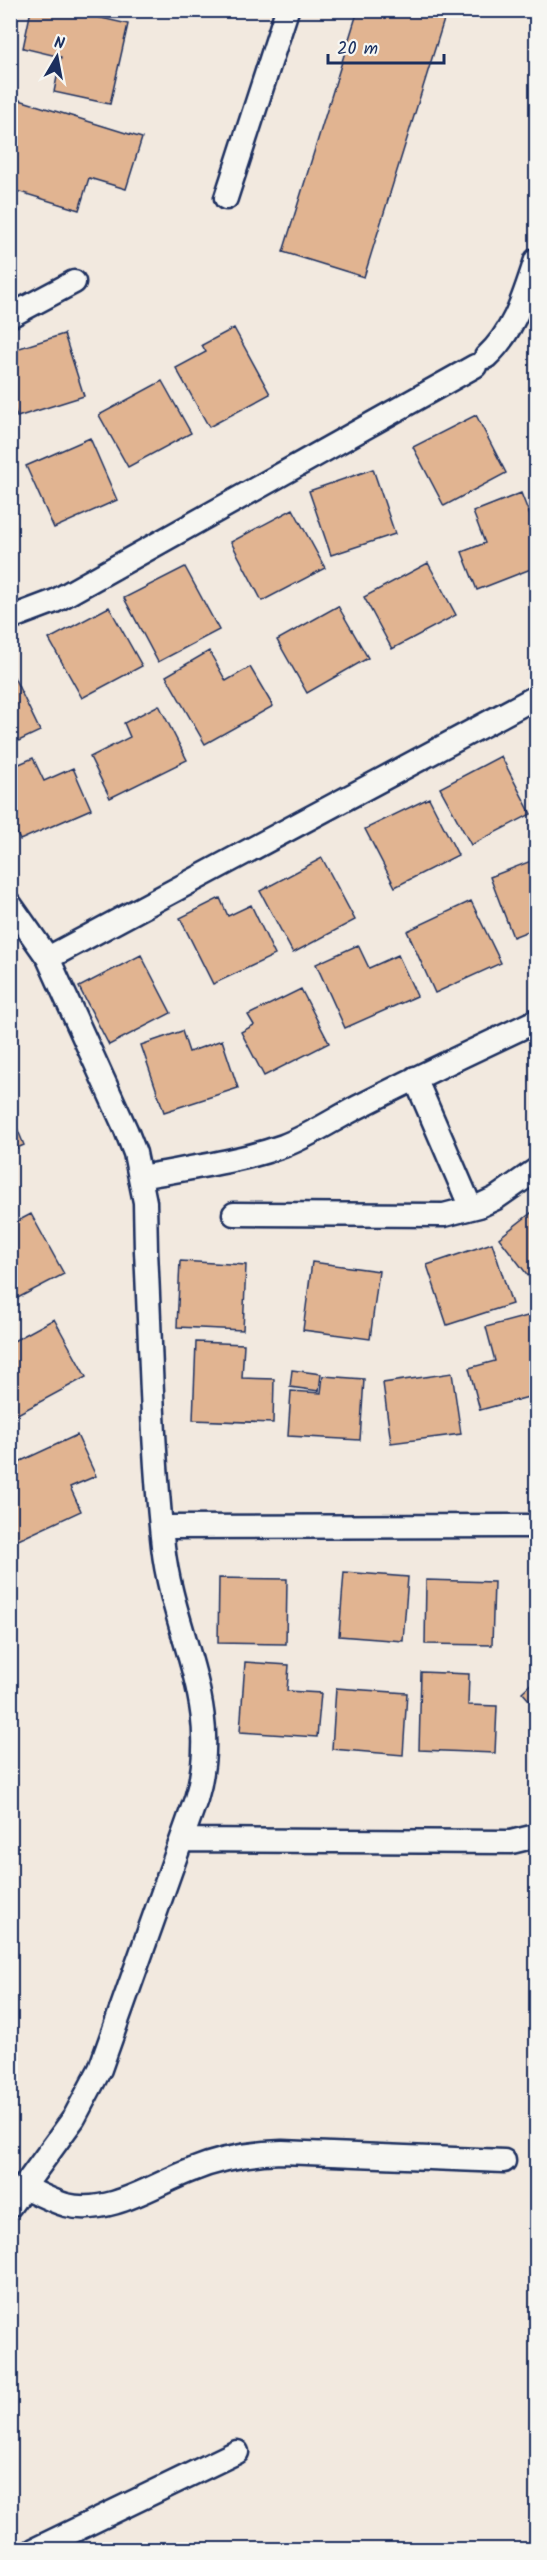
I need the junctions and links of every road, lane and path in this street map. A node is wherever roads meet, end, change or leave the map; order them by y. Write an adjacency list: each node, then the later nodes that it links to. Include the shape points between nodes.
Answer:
1 (287, 10): 2 (lane)
2 (226, 198)
3 (537, 260): 6 (lane, via 512,324 496,348 480,362 55,601)
4 (74, 282): 5 (lane)
5 (10, 316)
6 (10, 618)
7 (537, 697): 9 (lane)
8 (10, 904): 9 (lane)
9 (48, 958): 13 (lane, via 126,1130)
10 (537, 1021): 11 (lane)
11 (415, 1078): 13 (lane, via 284,1145 251,1156); 14 (lane)
12 (537, 1170): 14 (lane, via 496,1198)
13 (141, 1177): 17 (lane)
14 (471, 1208): 15 (lane, via 425,1216)
15 (234, 1214)
16 (537, 1526): 17 (lane)
17 (162, 1527): 19 (lane, via 173,1598 200,1695 206,1737 202,1779)
18 (537, 1836): 19 (lane, via 511,1842)
19 (182, 1840): 21 (lane, via 100,2068 74,2118)
20 (504, 2162): 21 (lane, via 258,2153 213,2162 116,2202 91,2206 66,2205)
21 (24, 2187): 22 (lane)
22 (10, 2206)
23 (237, 2452): 24 (lane)
24 (34, 2550)

